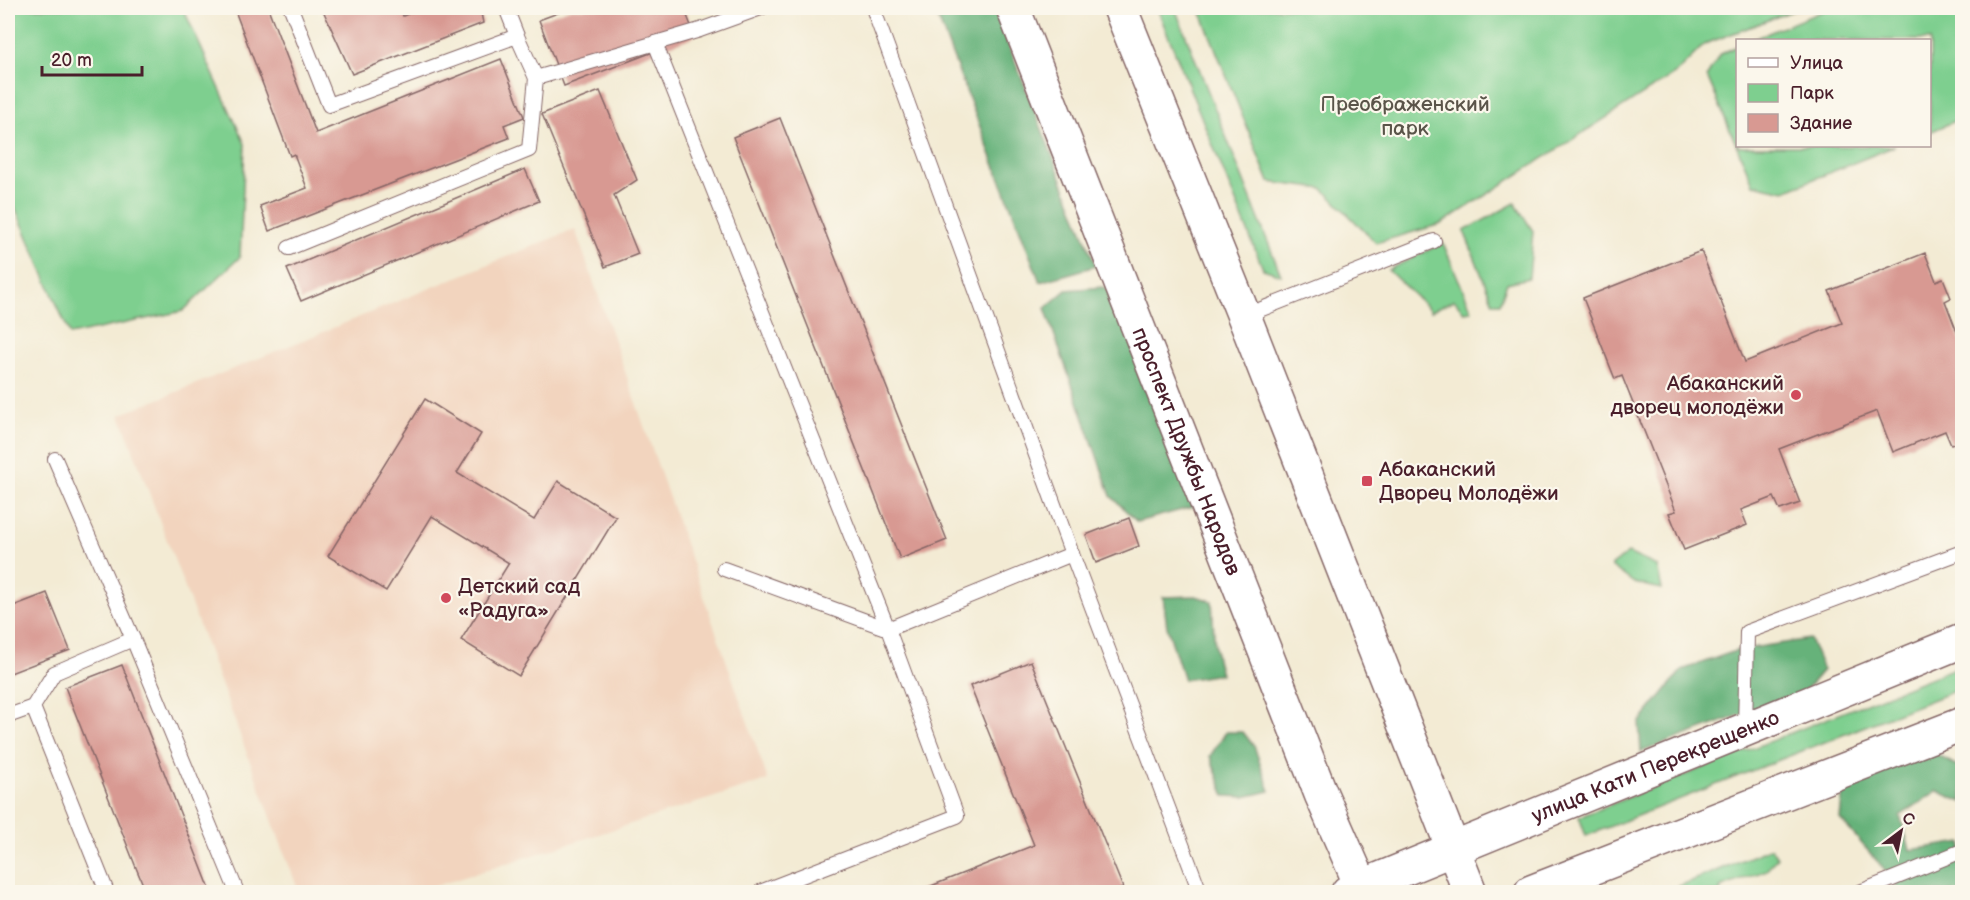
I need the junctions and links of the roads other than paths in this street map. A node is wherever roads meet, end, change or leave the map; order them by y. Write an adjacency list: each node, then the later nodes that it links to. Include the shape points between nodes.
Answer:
1 (291, 8): 7 (lane, via 329,105)
2 (506, 8): 7 (lane)
3 (761, 8): 8 (lane)
4 (873, 8): 15 (lane)
5 (1013, 8): 26 (main road, проспект Дружбы Народов)
6 (1120, 8): 12 (main road)
7 (517, 36): 9 (lane)
8 (654, 43): 9 (lane); 17 (lane)
9 (536, 78): 11 (lane, via 529,150)
10 (1434, 241): 12 (lane)
11 (289, 248)
12 (1244, 316): 24 (main road)
13 (55, 459): 18 (lane)
14 (1962, 552): 23 (lane, via 1747,632)
15 (1072, 554): 17 (lane); 30 (lane)
16 (724, 569): 17 (lane)
17 (888, 630): 29 (lane, via 957,816)
18 (133, 639): 20 (lane, via 54,673); 28 (lane)
19 (1962, 641): 23 (main road, улица Кати Перекрещенко)
20 (33, 706): 21 (lane); 27 (lane)
21 (8, 716)
22 (1962, 724): 32 (main road)
23 (1745, 730): 24 (main road, улица Кати Перекрещенко)
24 (1453, 850): 26 (main road, улица Кати Перекрещенко); 31 (main road)
25 (1962, 851): 33 (lane)
26 (1358, 891)
27 (107, 892)
28 (237, 892)
29 (760, 892)
30 (1200, 892)
31 (1470, 892)
32 (1531, 892)
33 (1860, 892)

